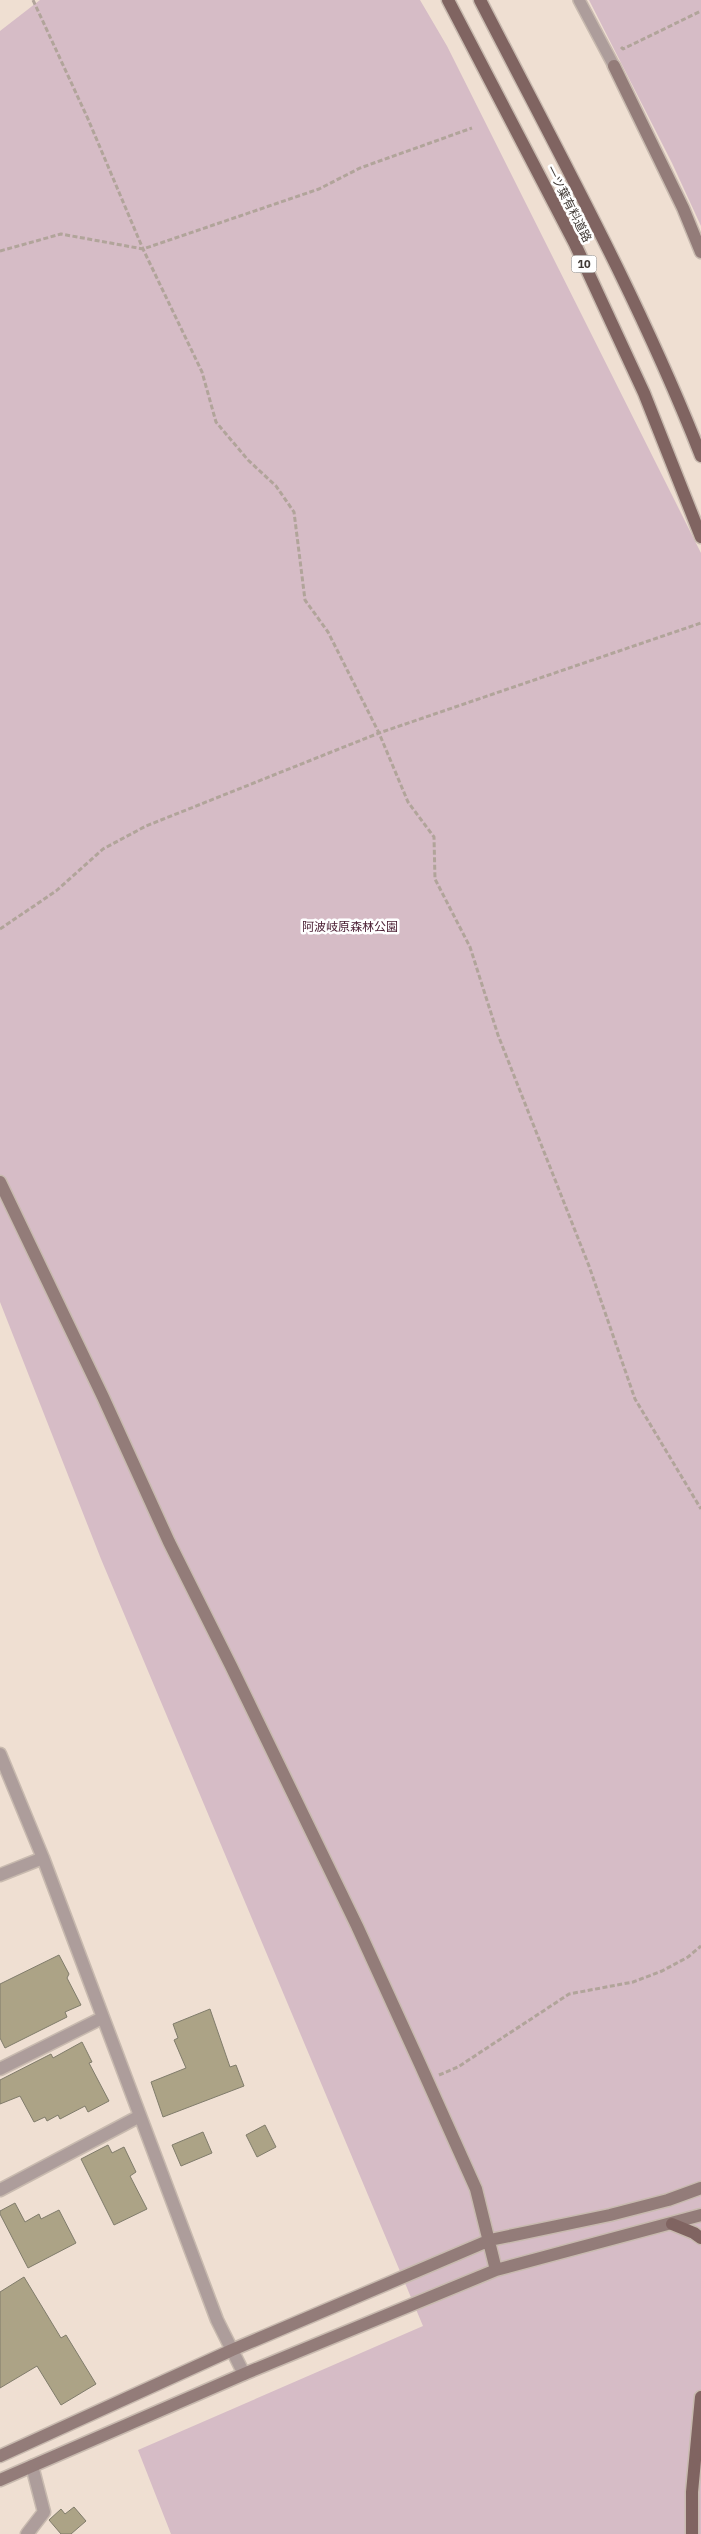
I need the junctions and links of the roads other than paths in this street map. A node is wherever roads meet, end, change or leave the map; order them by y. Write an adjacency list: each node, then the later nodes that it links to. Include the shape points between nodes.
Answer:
1 (448, 0): 7 (main road, 一ツ葉有料道路 / 10, via 575,244 644,393)
2 (480, 0): 6 (main road, 一ツ葉有料道路 / 10, via 598,225 673,384)
3 (579, 0): 4 (lane)
4 (614, 66): 5 (street)
5 (701, 252)
6 (701, 456)
7 (701, 537)
8 (0, 1182): 20 (street, via 169,1542 357,1926 476,2189)
9 (0, 1754): 10 (street)
10 (43, 1858): 11 (street); 12 (street)
11 (0, 1875)
12 (102, 2018): 13 (street); 14 (street)
13 (0, 2069)
14 (140, 2116): 16 (street); 22 (street, via 217,2320)
15 (701, 2188): 20 (street, via 610,2215)
16 (0, 2190)
17 (701, 2215): 18 (street)
18 (672, 2224): 19 (main road); 21 (street)
19 (701, 2238)
20 (490, 2240): 21 (street); 22 (street)
21 (496, 2270): 23 (street)
22 (232, 2350): 23 (street); 25 (street)
23 (244, 2374): 26 (street)
24 (701, 2397): 29 (main road, via 692,2492)
25 (0, 2456)
26 (32, 2466): 27 (street); 28 (street, via 44,2512)
27 (0, 2480)
28 (27, 2534)
29 (692, 2534)

